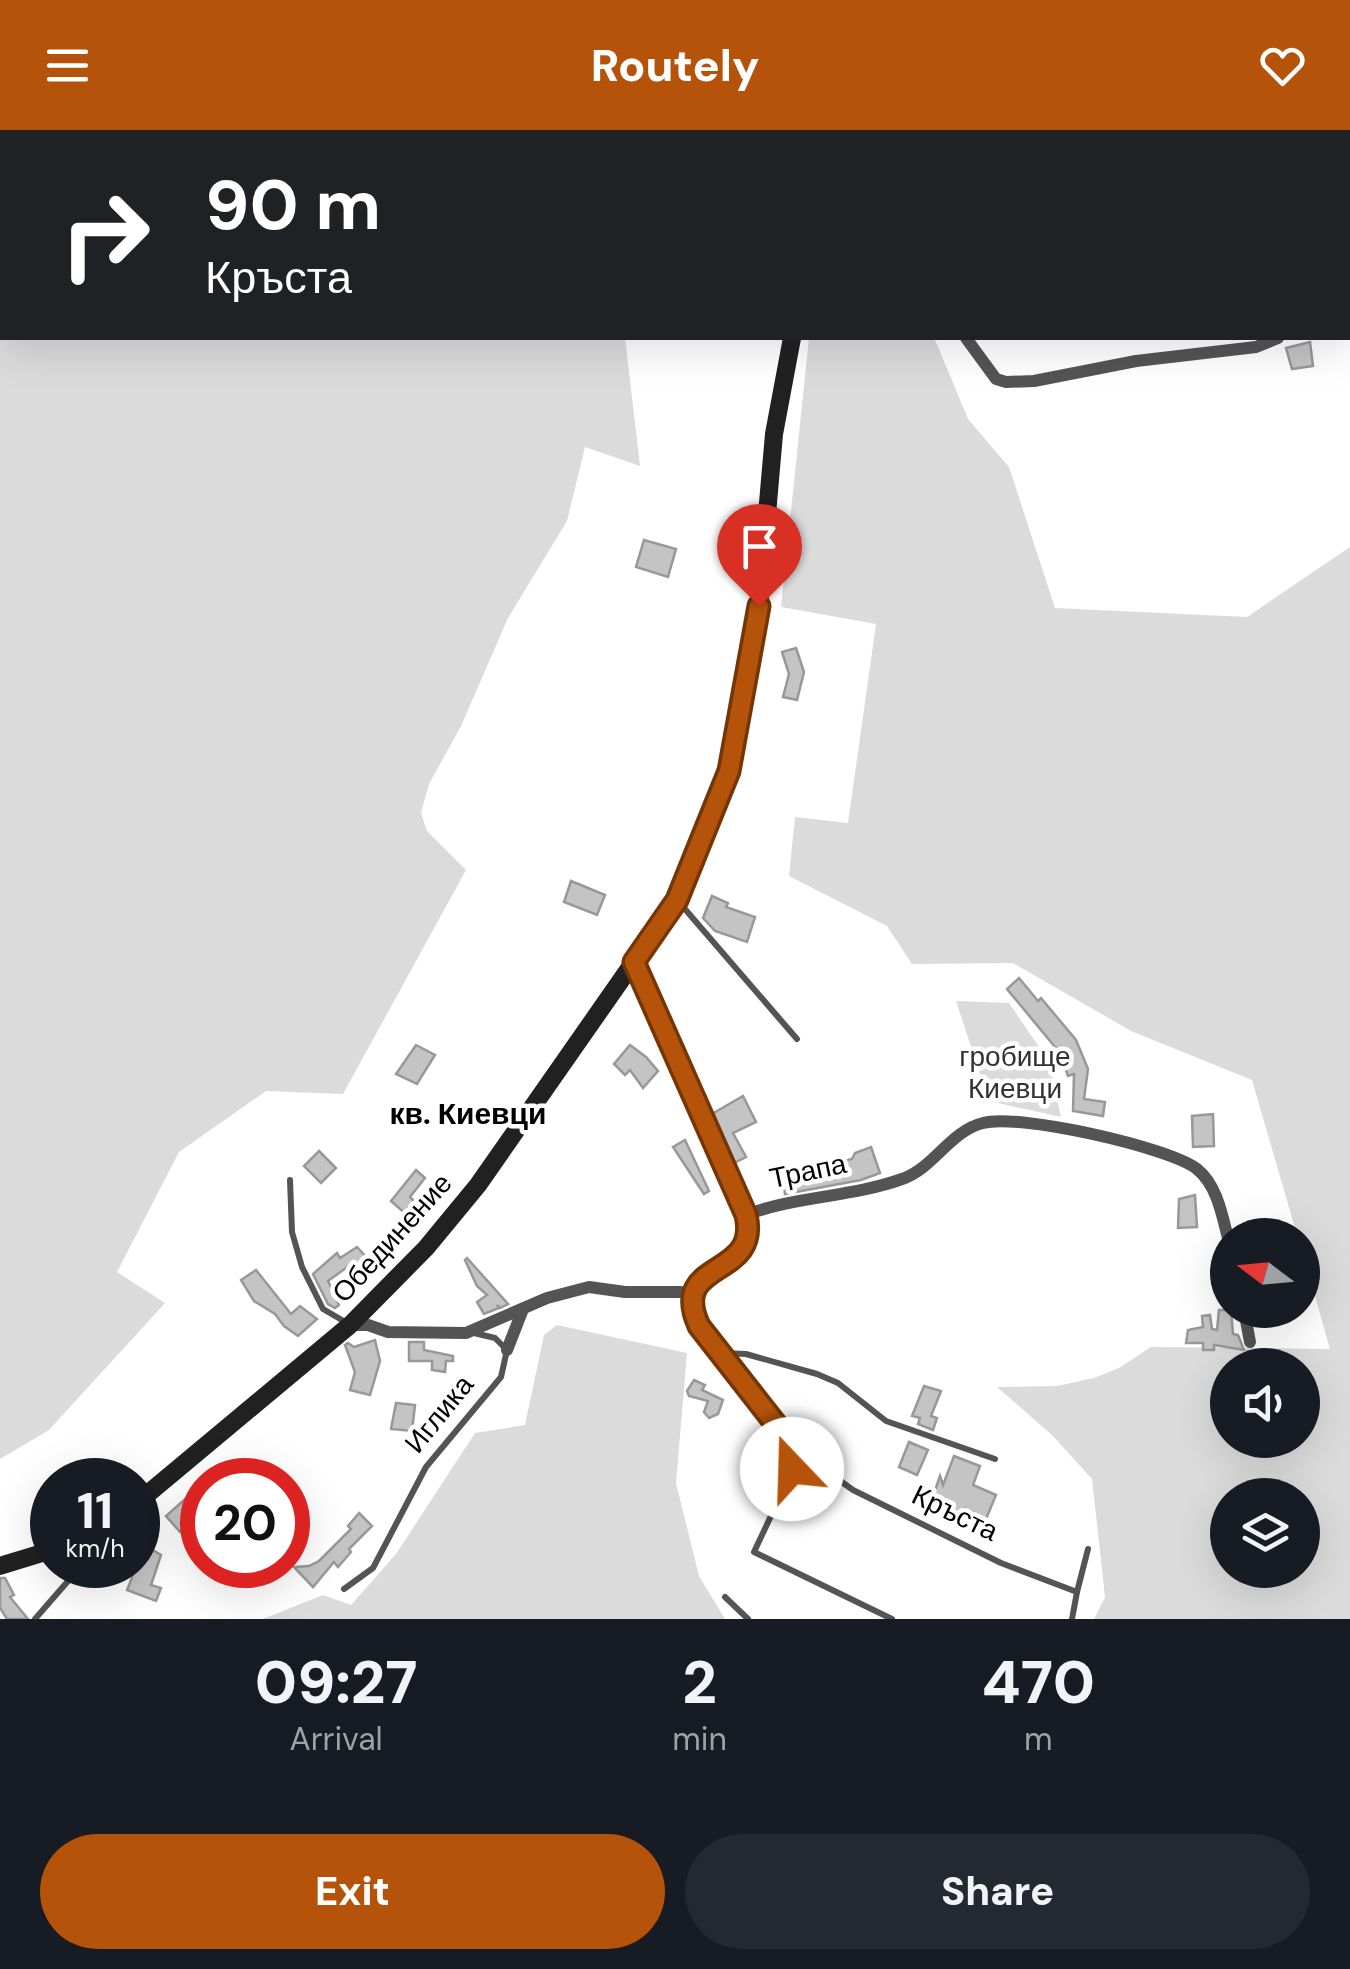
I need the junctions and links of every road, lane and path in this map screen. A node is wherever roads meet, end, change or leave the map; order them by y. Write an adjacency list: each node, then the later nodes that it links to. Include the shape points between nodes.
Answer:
1 (792, 340): 4 (street, via 774,434 759,606 729,771)
2 (968, 340): 3 (street, via 996,378 1020,383)
3 (1273, 340)
4 (677, 900): 5 (street); 6 (lane)
5 (634, 962): 8 (street, Трапа); 12 (street, Обединение, via 478,1184)
6 (797, 1039)
7 (290, 1180): 12 (lane, via 292,1232 302,1267 323,1309)
8 (746, 1215): 9 (street, Трапа, via 900,1180 971,1126 1009,1120 1124,1143 1191,1166 1211,1186); 10 (street, via 750,1234 744,1252 710,1272)
9 (1221, 1218)
10 (694, 1296): 11 (street, via 589,1287); 17 (street, Кръста, via 699,1326)
11 (522, 1309): 14 (street); 16 (street)
12 (350, 1325): 14 (street, Иглика); 20 (street, Обединение)
13 (1247, 1328): 15 (street)
14 (466, 1333): 16 (lane, Иглика, via 495,1338)
15 (1250, 1342)
16 (506, 1350): 25 (lane, Иглика, via 501,1377 426,1467 374,1568)
17 (721, 1353): 18 (lane, Кръста); 19 (lane, via 828,1378 886,1421)
18 (796, 1450): 26 (lane, Кръста, via 874,1502); 30 (lane, via 754,1552)
19 (994, 1460)
20 (160, 1484)
21 (1088, 1549): 26 (lane)
22 (30, 1557): 23 (street)
23 (0, 1566)
24 (62, 1588): 28 (lane)
25 (344, 1590)
26 (1077, 1592): 31 (lane)
27 (725, 1597): 29 (lane)
28 (35, 1619)
29 (748, 1619)
30 (892, 1619)
31 (1072, 1619)

